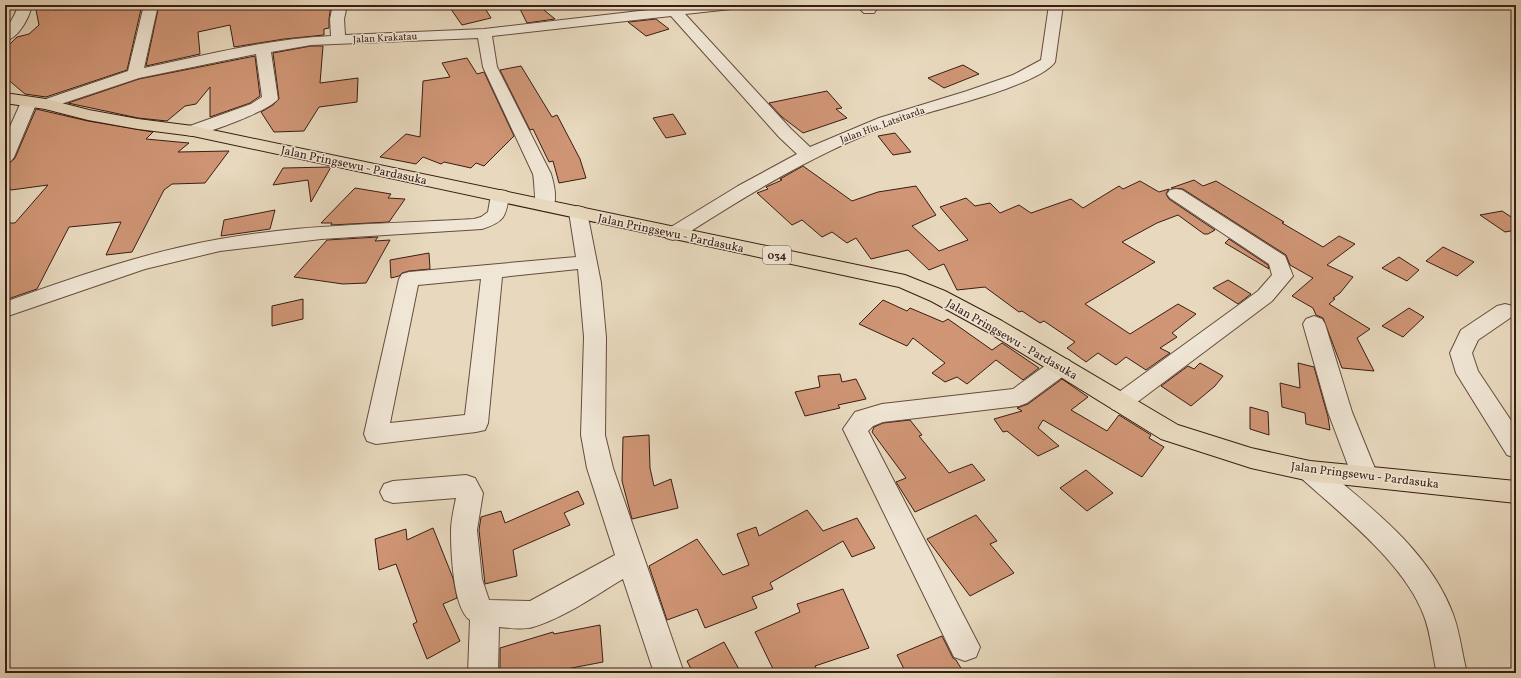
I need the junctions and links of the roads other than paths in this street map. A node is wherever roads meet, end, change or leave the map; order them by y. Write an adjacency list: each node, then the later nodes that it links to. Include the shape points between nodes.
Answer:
1 (25, 5): 8 (street, via 24,13)
2 (151, 5): 11 (street)
3 (340, 5): 9 (street, via 337,19)
4 (731, 5): 6 (street, Jalan Krakatau)
5 (1056, 5): 16 (street, Jalan Hiu. Latsitarda, via 1048,62 1040,69 983,92 907,113)
6 (672, 8): 7 (street, Jalan Krakatau); 16 (street)
7 (484, 33): 9 (street, Jalan Krakatau); 20 (street, via 490,67 542,174)
8 (5, 37)
9 (338, 39): 10 (street, Jalan Krakatau)
10 (263, 49): 11 (street, Jalan Krakatau); 15 (street, via 270,99 252,109)
11 (135, 74): 13 (street, Jalan Krakatau)
12 (5, 98): 13 (main road, Jalan Pringsewu - Pardasuka / 034)
13 (32, 108): 14 (street, Jalan Krakatau); 15 (main road, Jalan Pringsewu - Pardasuka / 034); 17 (street)
14 (5, 121)
15 (193, 131): 19 (main road, Jalan Pringsewu - Pardasuka / 034)
16 (807, 154): 22 (street, Jalan Hiu. Latsitarda, via 759,180)
17 (5, 157)
18 (1176, 194): 29 (street, via 1278,261 1283,276 1265,296)
19 (500, 196): 20 (main road, Jalan Pringsewu - Pardasuka / 034); 25 (street, via 497,214 488,221 475,225 321,233 220,245 140,264)
20 (545, 205): 21 (main road, Jalan Pringsewu - Pardasuka / 034)
21 (578, 212): 22 (main road, Jalan Pringsewu - Pardasuka / 034); 23 (street)
22 (674, 234): 28 (main road, Jalan Pringsewu - Pardasuka / 034, via 905,282 938,296 994,326)
23 (587, 262): 24 (street); 35 (street, via 591,283 594,337 593,436 600,468)
24 (492, 271): 24 (street, via 409,279 376,434 476,423)
25 (5, 310)
26 (1505, 311): 30 (street, via 1469,335 1461,353 1467,373)
27 (1314, 324): 32 (street, via 1340,412)
28 (1061, 366): 29 (main road, Jalan Pringsewu - Pardasuka / 034); 37 (street, via 1019,397 882,414 864,419 855,429)
29 (1120, 403): 31 (main road, Jalan Pringsewu - Pardasuka / 034, via 1170,432 1251,458)
30 (1516, 448)
31 (1310, 471): 32 (main road, Jalan Pringsewu - Pardasuka / 034); 40 (street, via 1378,532 1420,579 1438,614)
32 (1365, 476): 34 (main road, Jalan Pringsewu - Pardasuka / 034)
33 (393, 492): 36 (street, via 466,486 470,493 464,530 468,579 475,608)
34 (1516, 492)
35 (631, 560): 36 (street, via 532,614); 39 (street)
36 (485, 612): 38 (street)
37 (965, 647)
38 (483, 673)
39 (669, 673)
40 (1452, 673)

